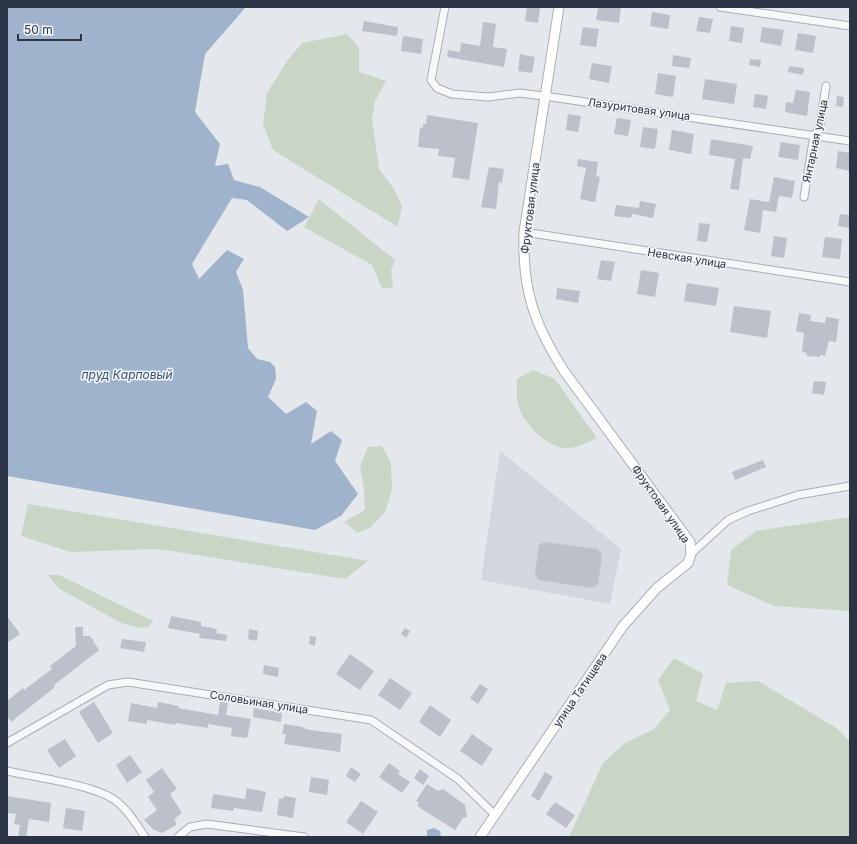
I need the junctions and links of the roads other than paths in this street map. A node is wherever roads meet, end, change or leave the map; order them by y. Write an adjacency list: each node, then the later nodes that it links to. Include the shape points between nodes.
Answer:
1 (445, 7): 6 (street, Лазуритовая улица, via 431,80 438,88 452,94 488,97 520,93)
2 (559, 7): 6 (street, Фруктовая улица)
3 (720, 7): 4 (street)
4 (850, 26)
5 (826, 86): 7 (street, Янтарная улица, via 819,130)
6 (545, 96): 7 (street, Лазуритовая улица); 10 (street, Фруктовая улица)
7 (814, 135): 8 (street, Лазуритовая улица); 9 (street, Янтарная улица)
8 (850, 141)
9 (804, 197)
10 (524, 232): 11 (street, Невская улица); 13 (street, Фруктовая улица, via 523,262 529,294 537,323 549,347 690,542)
11 (850, 282)
12 (850, 486): 13 (street, via 798,495 748,511 728,520)
13 (691, 554): 16 (street, улица Татищева, via 688,563 657,588 623,626)
14 (8, 742): 16 (street, Соловьиная улица, via 108,685 128,682 371,720 458,779)
15 (7, 771): 17 (street, via 91,789 109,796 124,809)
16 (495, 815): 20 (street, улица Татищева)
17 (145, 837)
18 (178, 837): 19 (street, via 190,827 207,824)
19 (304, 837)
20 (480, 837)

